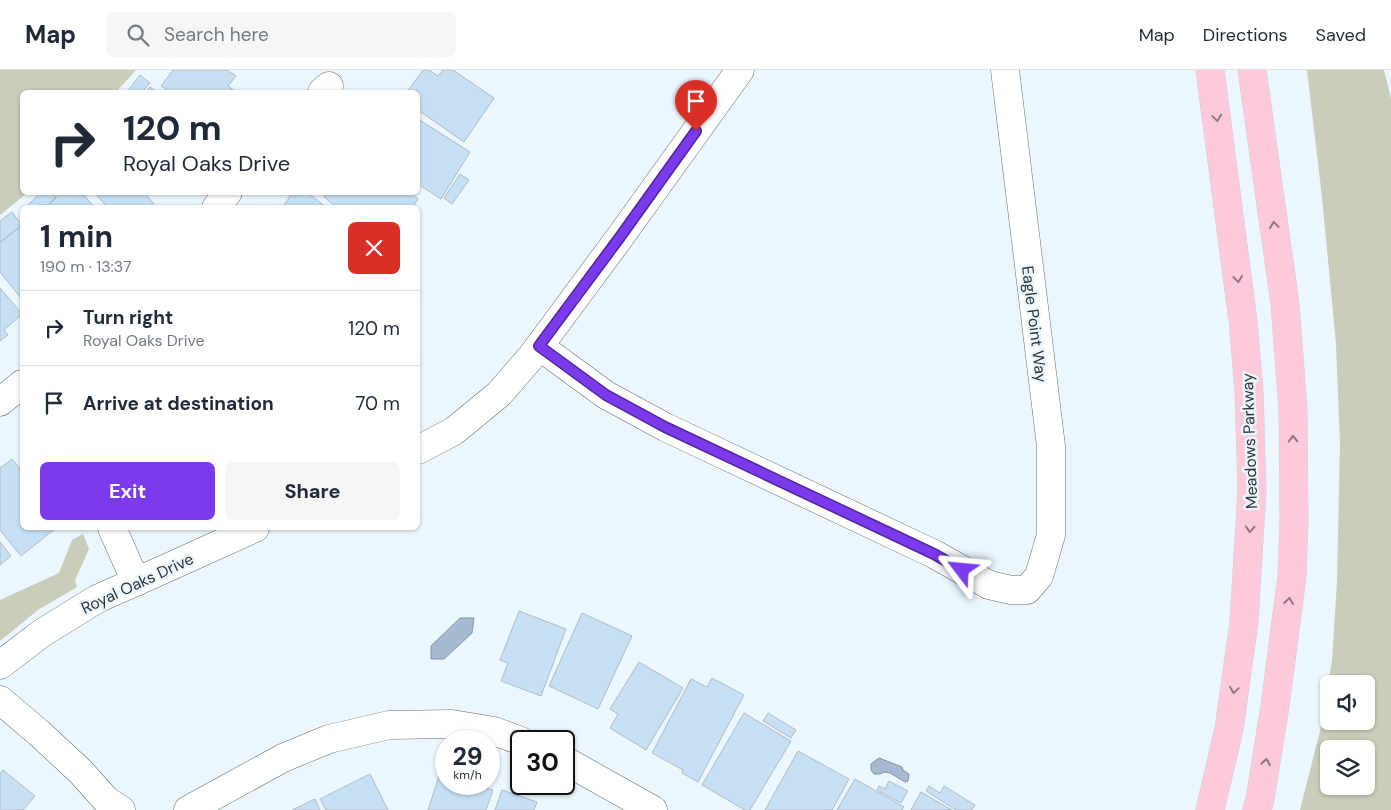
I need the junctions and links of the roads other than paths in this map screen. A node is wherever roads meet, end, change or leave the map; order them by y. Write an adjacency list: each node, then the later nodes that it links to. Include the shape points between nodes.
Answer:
1 (740, 70): 5 (street)
2 (1005, 70): 5 (street, Eagle Point Way, via 1051,446 1051,535 1039,576 1027,590 989,585 934,554 665,427 606,395)
3 (1210, 70): 17 (main road, Meadows Parkway, one-way to 17, via 1243,321 1252,490 1244,622 1229,729)
4 (1252, 70): 18 (main road, one-way to 4, via 1292,576 1294,521 1293,409 1285,304)
5 (539, 346): 6 (street, via 498,394 454,431)
6 (420, 449)
7 (113, 530): 9 (street)
8 (251, 530): 9 (street, Royal Oaks Drive)
9 (136, 582): 10 (street, Royal Oaks Drive, via 97,599 42,633)
10 (0, 665)
11 (0, 700): 14 (street, via 40,733 106,800)
12 (510, 737): 15 (street, via 452,724 389,726 329,739 283,758)
13 (575, 766): 16 (street)
14 (121, 810)
15 (188, 810)
16 (653, 810)
17 (1210, 810)
18 (1257, 810)

